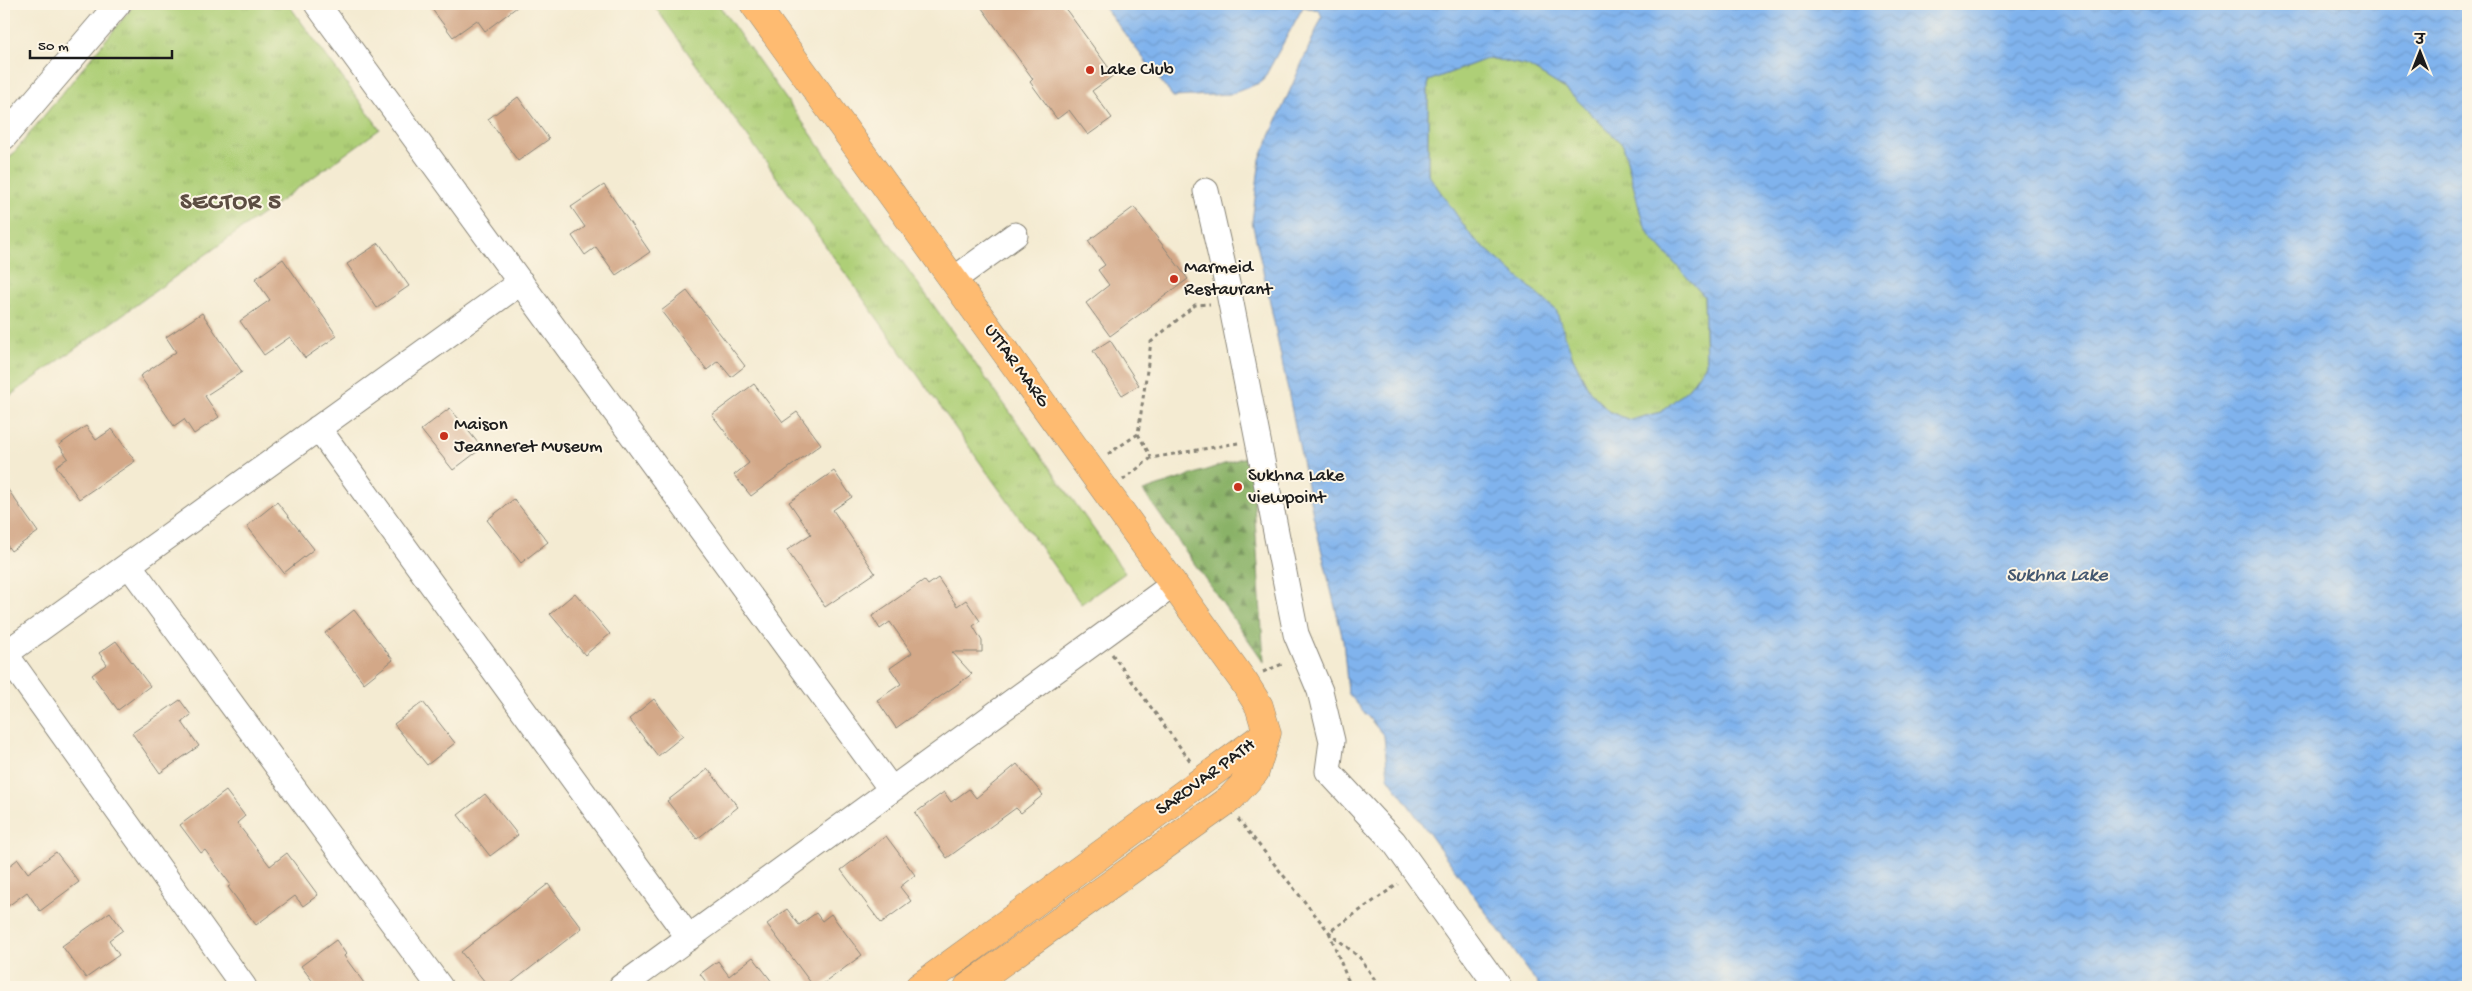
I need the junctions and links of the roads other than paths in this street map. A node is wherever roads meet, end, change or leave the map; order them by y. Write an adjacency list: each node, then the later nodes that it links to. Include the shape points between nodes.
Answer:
1 (118, 4): 4 (street)
2 (317, 4): 8 (street)
3 (754, 4): 7 (main road, UTTAR MARG)
4 (4, 137)
5 (1206, 191): 21 (street, via 1231,301 1296,634 1320,691 1332,741 1328,771 1394,842)
6 (1015, 234): 7 (street)
7 (953, 280): 11 (main road, UTTAR MARG)
8 (521, 282): 9 (street); 14 (street)
9 (318, 428): 10 (street); 15 (street)
10 (128, 565): 12 (street); 17 (street)
11 (1174, 584): 13 (main road, UTTAR MARG, via 1259,706); 14 (street)
12 (4, 653): 16 (street)
13 (1267, 734): 19 (main road, SAROVAR PATH); 20 (main road, SAROVAR PATH, via 1255,772 1231,798)
14 (891, 790): 15 (street)
15 (689, 938): 18 (street)
16 (244, 987)
17 (440, 987)
18 (621, 987)
19 (919, 987)
20 (968, 987)
21 (1498, 987)

